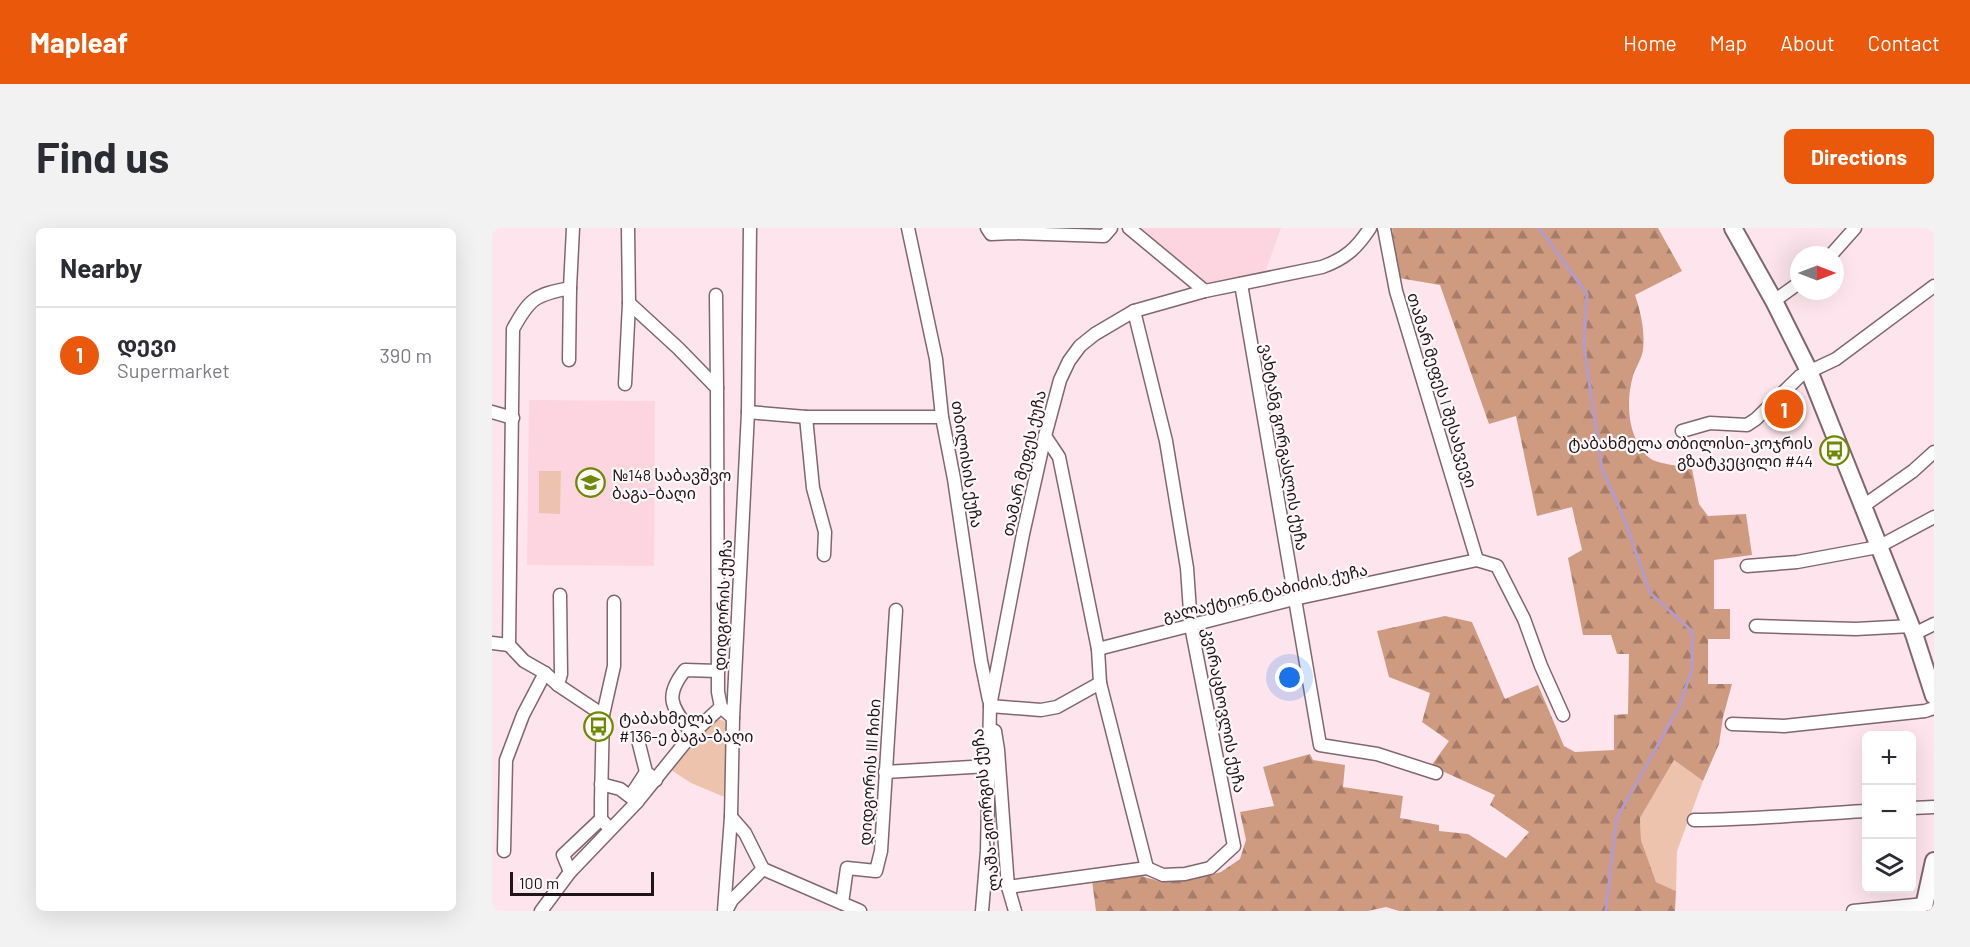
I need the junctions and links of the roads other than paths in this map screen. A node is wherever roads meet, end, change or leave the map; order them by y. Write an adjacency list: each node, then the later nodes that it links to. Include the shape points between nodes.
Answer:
1 (573, 228): 15 (street)
2 (628, 228): 20 (street)
3 (750, 228): 27 (street, დიდგორის ქუჩა)
4 (908, 228): 29 (street, თბილისის ქუჩა, via 936,359)
5 (987, 228): 6 (street, via 991,234 1104,236)
6 (1111, 228)
7 (1129, 228): 17 (street)
8 (1370, 228): 13 (street, თამარ მეფეს ქუჩა, via 1351,253 1337,262)
9 (1384, 228): 38 (street, თამარ მეფეს I შესახვევი, via 1396,291)
10 (1733, 228): 19 (main road)
11 (1855, 228): 12 (street)
12 (1839, 246)
13 (1241, 284): 17 (street, თამარ მეფეს ქუჩა); 41 (street, ვახტანგ გორგასლის ქუჩა)
14 (1934, 286): 23 (street, via 1836,359)
15 (570, 288): 22 (street); 30 (street, via 546,292 526,305 513,329)
16 (1790, 289): 19 (street)
17 (1205, 291): 21 (street, თამარ მეფეს ქუჩა)
18 (716, 295): 25 (street)
19 (1774, 301): 23 (main road)
20 (629, 303): 24 (street); 25 (street)
21 (1134, 311): 32 (street, თამარ მეფეს ქუჩა, via 1095,334 1069,361); 45 (street, კვირაცხოვლის ქუჩა, via 1166,441 1187,568)
22 (568, 360)
23 (1809, 372): 31 (street, via 1748,425 1710,423); 34 (main road)
24 (625, 384)
25 (717, 388): 51 (street)
26 (492, 412): 30 (street)
27 (748, 412): 28 (street); 61 (street, დიდგორის ქუჩა)
28 (806, 417): 29 (street); 37 (street, via 813,488 825,532)
29 (942, 417): 56 (street, თბილისის ქუჩა)
30 (513, 418): 49 (street)
31 (1682, 431)
32 (1045, 436): 50 (street, via 1059,457); 56 (street, თამარ მეფეს ქუჩა)
33 (1934, 452): 34 (street)
34 (1862, 507): 36 (main road)
35 (1934, 517): 36 (street)
36 (1878, 547): 39 (street, via 1797,562); 47 (main road)
37 (824, 555)
38 (1477, 560): 41 (street, გალაქტიონ ტაბიძის ქუჩა); 60 (street, via 1497,566 1524,619)
39 (1748, 566)
40 (560, 595): 54 (street)
41 (1294, 599): 45 (street, გალაქტიონ ტაბიძის ქუჩა); 67 (street, ვახტანგ გორგასლის ქუჩა, via 1320,745 1377,754)
42 (614, 602): 59 (street, via 614,666)
43 (896, 610): 66 (street, დიდგორის III ჩიხი)
44 (1934, 624): 47 (street)
45 (1191, 626): 50 (street, გალაქტიონ ტაბიძის ქუჩა); 80 (street, კვირაცხოვლის ქუჩა, via 1234,846 1204,870 1163,875)
46 (1756, 626): 47 (street)
47 (1913, 630): 55 (main road)
48 (492, 643): 49 (street)
49 (509, 645): 52 (street, via 524,662)
50 (1098, 649): 53 (street)
51 (718, 670): 57 (street); 63 (street, via 685,670 674,683 672,706)
52 (545, 673): 54 (street); 78 (street, via 506,760)
53 (1100, 683): 56 (street, via 1057,707 1041,710); 80 (street)
54 (558, 685): 59 (street)
55 (1934, 696)
56 (990, 706): 65 (street, თამარ მეფეს ქუჩა); 83 (street, ლაშა-გიორგის ქუჩა, via 998,750)
57 (721, 707): 61 (street); 63 (street)
58 (1934, 708): 62 (street, via 1784,726)
59 (603, 715): 69 (street)
60 (1563, 715)
61 (733, 718): 74 (street, დიდგორის ქუჩა)
62 (1732, 724)
63 (692, 734): 68 (street)
64 (638, 740): 68 (street)
65 (989, 766): 66 (street); 89 (street, თამარ მეფეს ქუჩა)
66 (885, 772): 84 (street, დიდგორის III ჩიხი, via 881,851 876,871 847,868)
67 (1436, 773)
68 (651, 776): 70 (street)
69 (601, 784): 70 (street, via 620,789); 75 (street)
70 (634, 799): 77 (street)
71 (1934, 807): 72 (street)
72 (1916, 808)
73 (1862, 811): 76 (street)
74 (731, 817): 81 (street, via 745,833); 87 (street, დიდგორის ქუჩა)
75 (601, 819): 77 (street); 82 (street, via 563,855)
76 (1694, 820)
77 (610, 829): 82 (street)
78 (504, 851)
79 (1934, 861): 85 (main road)
80 (1147, 868): 83 (street, კვირაცხოვლის ქუჩა)
81 (763, 869): 84 (street); 87 (street)
82 (570, 872): 86 (street)
83 (1008, 887): 90 (street, ლაშა-გიორგის ქუჩა)
84 (842, 903): 88 (street)
85 (1924, 908): 91 (street)
86 (542, 911)
87 (725, 911)
88 (860, 911)
89 (982, 911)
90 (1015, 911)
91 (1853, 911)

